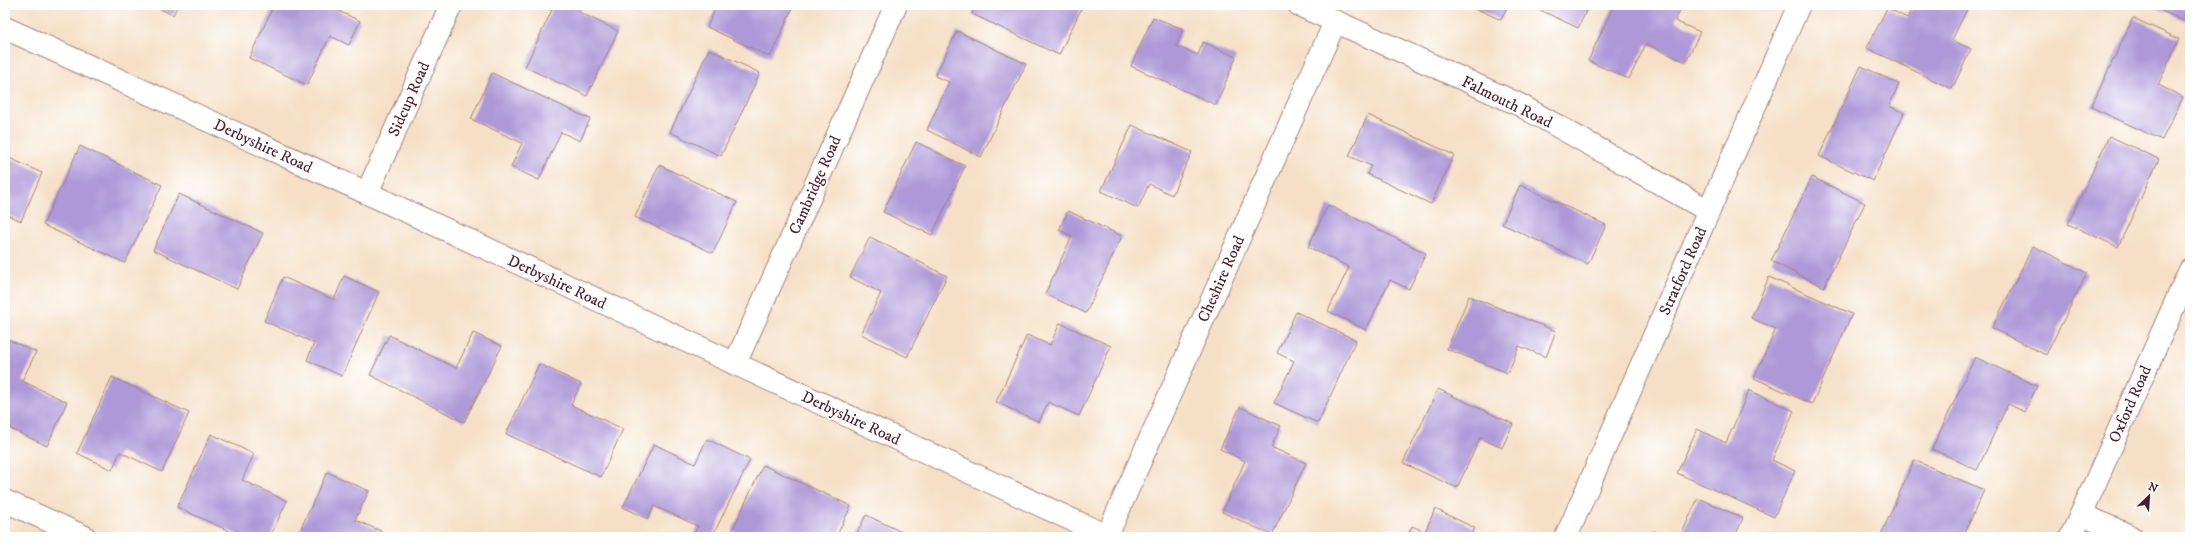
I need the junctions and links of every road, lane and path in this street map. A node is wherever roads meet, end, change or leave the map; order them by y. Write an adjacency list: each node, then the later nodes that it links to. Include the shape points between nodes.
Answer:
1 (450, 5): 7 (street, Sidcup Road)
2 (896, 5): 10 (street, Cambridge Road)
3 (1298, 5): 5 (street, Falmouth Road)
4 (1800, 5): 8 (street, Stratford Road)
5 (1336, 22): 8 (street, Falmouth Road, via 1518,104); 14 (street, Cheshire Road)
6 (5, 28): 7 (street, Derbyshire Road)
7 (367, 193): 10 (street, Derbyshire Road)
8 (1709, 211): 15 (street, Stratford Road)
9 (2190, 270): 12 (street, Oxford Road)
10 (735, 364): 14 (street, Derbyshire Road)
11 (5, 501): 13 (street)
12 (2081, 514): 16 (street, Oxford Road); 17 (street)
13 (85, 537)
14 (1108, 537)
15 (1566, 537)
16 (2071, 537)
17 (2132, 537)

